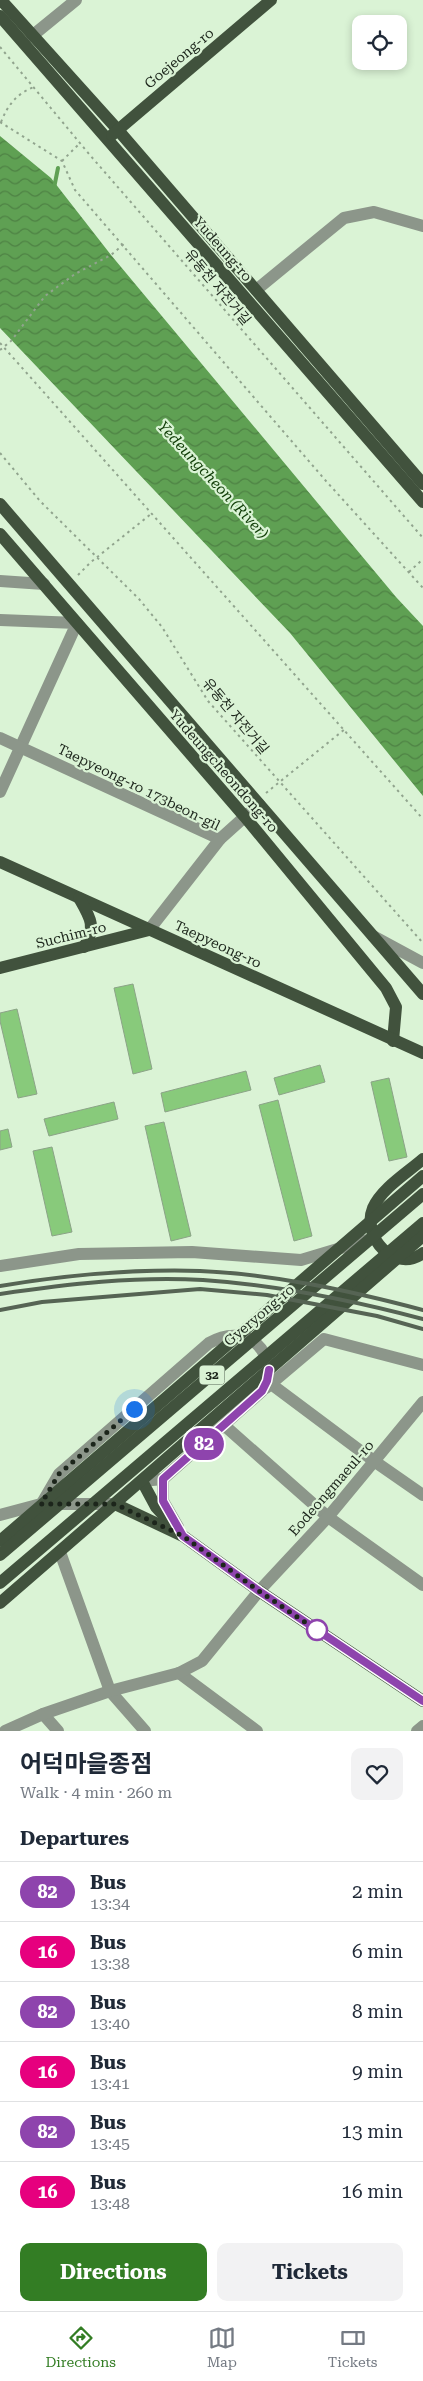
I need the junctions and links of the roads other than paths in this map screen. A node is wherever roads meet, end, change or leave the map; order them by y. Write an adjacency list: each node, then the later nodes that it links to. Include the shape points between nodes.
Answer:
1 (1, 0): 5 (main road, Yudeung-ro)
2 (76, 0): 5 (street)
3 (271, 0): 6 (main road, Goejeong-ro)
4 (0, 16): 6 (main road, Yudeung-ro)
5 (32, 36): 6 (main road, Yudeung-ro)
6 (113, 134): 8 (main road, Yudeung-ro); 10 (main road, Yudeung-ro)
7 (423, 226): 8 (street, via 374,212 344,218)
8 (256, 290): 9 (main road, Yudeung-ro)
9 (423, 484)
10 (423, 502)
11 (0, 504): 20 (main road, Yudeungcheondong-ro)
12 (0, 534): 14 (main road, Yudeungcheondong-ro)
13 (0, 581): 14 (street)
14 (44, 584): 16 (main road, Yudeungcheondong-ro)
15 (0, 620): 16 (street)
16 (77, 623): 18 (street); 21 (main road, Yudeungcheondong-ro)
17 (0, 738): 18 (street, Taepyeong-ro 173beon-gil)
18 (21, 747): 19 (street); 22 (street, Taepyeong-ro 173beon-gil)
19 (0, 792)
20 (262, 798): 21 (street); 26 (main road, Yudeungcheondong-ro)
21 (245, 817): 22 (street); 31 (main road, Yudeungcheondong-ro, via 386,988 396,1007)
22 (220, 839): 25 (street, Taepyeong-ro 173beon-gil)
23 (0, 862): 24 (main road, Taepyeong-ro)
24 (79, 898): 25 (main road, Taepyeong-ro); 27 (main road, via 90,918 92,935)
25 (150, 930): 27 (main road, Suchim-ro); 31 (main road, Taepyeong-ro)
26 (373, 936): 28 (street); 30 (main road, Yudeungcheondong-ro)
27 (84, 947): 29 (main road, Suchim-ro)
28 (423, 963)
29 (0, 968)
30 (423, 994)
31 (393, 1041): 32 (main road, Taepyeong-ro)
32 (418, 1051): 33 (main road)
33 (423, 1060)
34 (423, 1159): 39 (main road, via 374,1206 370,1227)
35 (423, 1176): 50 (main road)
36 (423, 1194): 57 (main road, Gyeryong-ro / 32)
37 (423, 1223): 58 (main road, 32)
38 (423, 1236): 47 (main road)
39 (374, 1238): 40 (main road, via 390,1255 405,1258 418,1257); 41 (street, via 300,1260 192,1252 79,1254)
40 (423, 1253)
41 (0, 1266)
42 (423, 1365): 43 (street, via 324,1339)
43 (267, 1381): 45 (street); 46 (street); 50 (street, via 266,1358 261,1348 242,1336 219,1337 59,1474)
44 (423, 1402): 46 (street, Eodeongmaeul-ro)
45 (225, 1426): 48 (street); 53 (street)
46 (374, 1461): 49 (street); 53 (street, Eodeongmaeul-ro)
47 (146, 1478): 48 (street); 51 (main road); 54 (main road, via 156,1507)
48 (163, 1479): 54 (street, via 163,1501)
49 (423, 1495)
50 (41, 1504): 51 (street); 52 (street); 55 (main road)
51 (115, 1504): 54 (main road); 56 (main road)
52 (0, 1515)
53 (328, 1517): 59 (street); 60 (street, Eodeongmaeul-ro)
54 (183, 1536): 60 (main road)
55 (0, 1541)
56 (60, 1552): 61 (main road); 63 (street)
57 (0, 1555)
58 (0, 1583)
59 (423, 1585)
60 (259, 1591): 62 (street, Eodeongmaeul-ro, via 202,1661); 64 (main road)
61 (0, 1603)
62 (179, 1673): 63 (street, Eodeongmaeul-ro); 70 (street)
63 (110, 1691): 65 (street, Eodeongmaeul-ro); 69 (street)
64 (423, 1701)
65 (44, 1714): 67 (street, Eodeongmaeul-ro); 68 (street)
66 (423, 1726): 71 (street)
67 (5, 1731)
68 (58, 1731)
69 (144, 1731)
70 (257, 1731)
71 (417, 1731)

